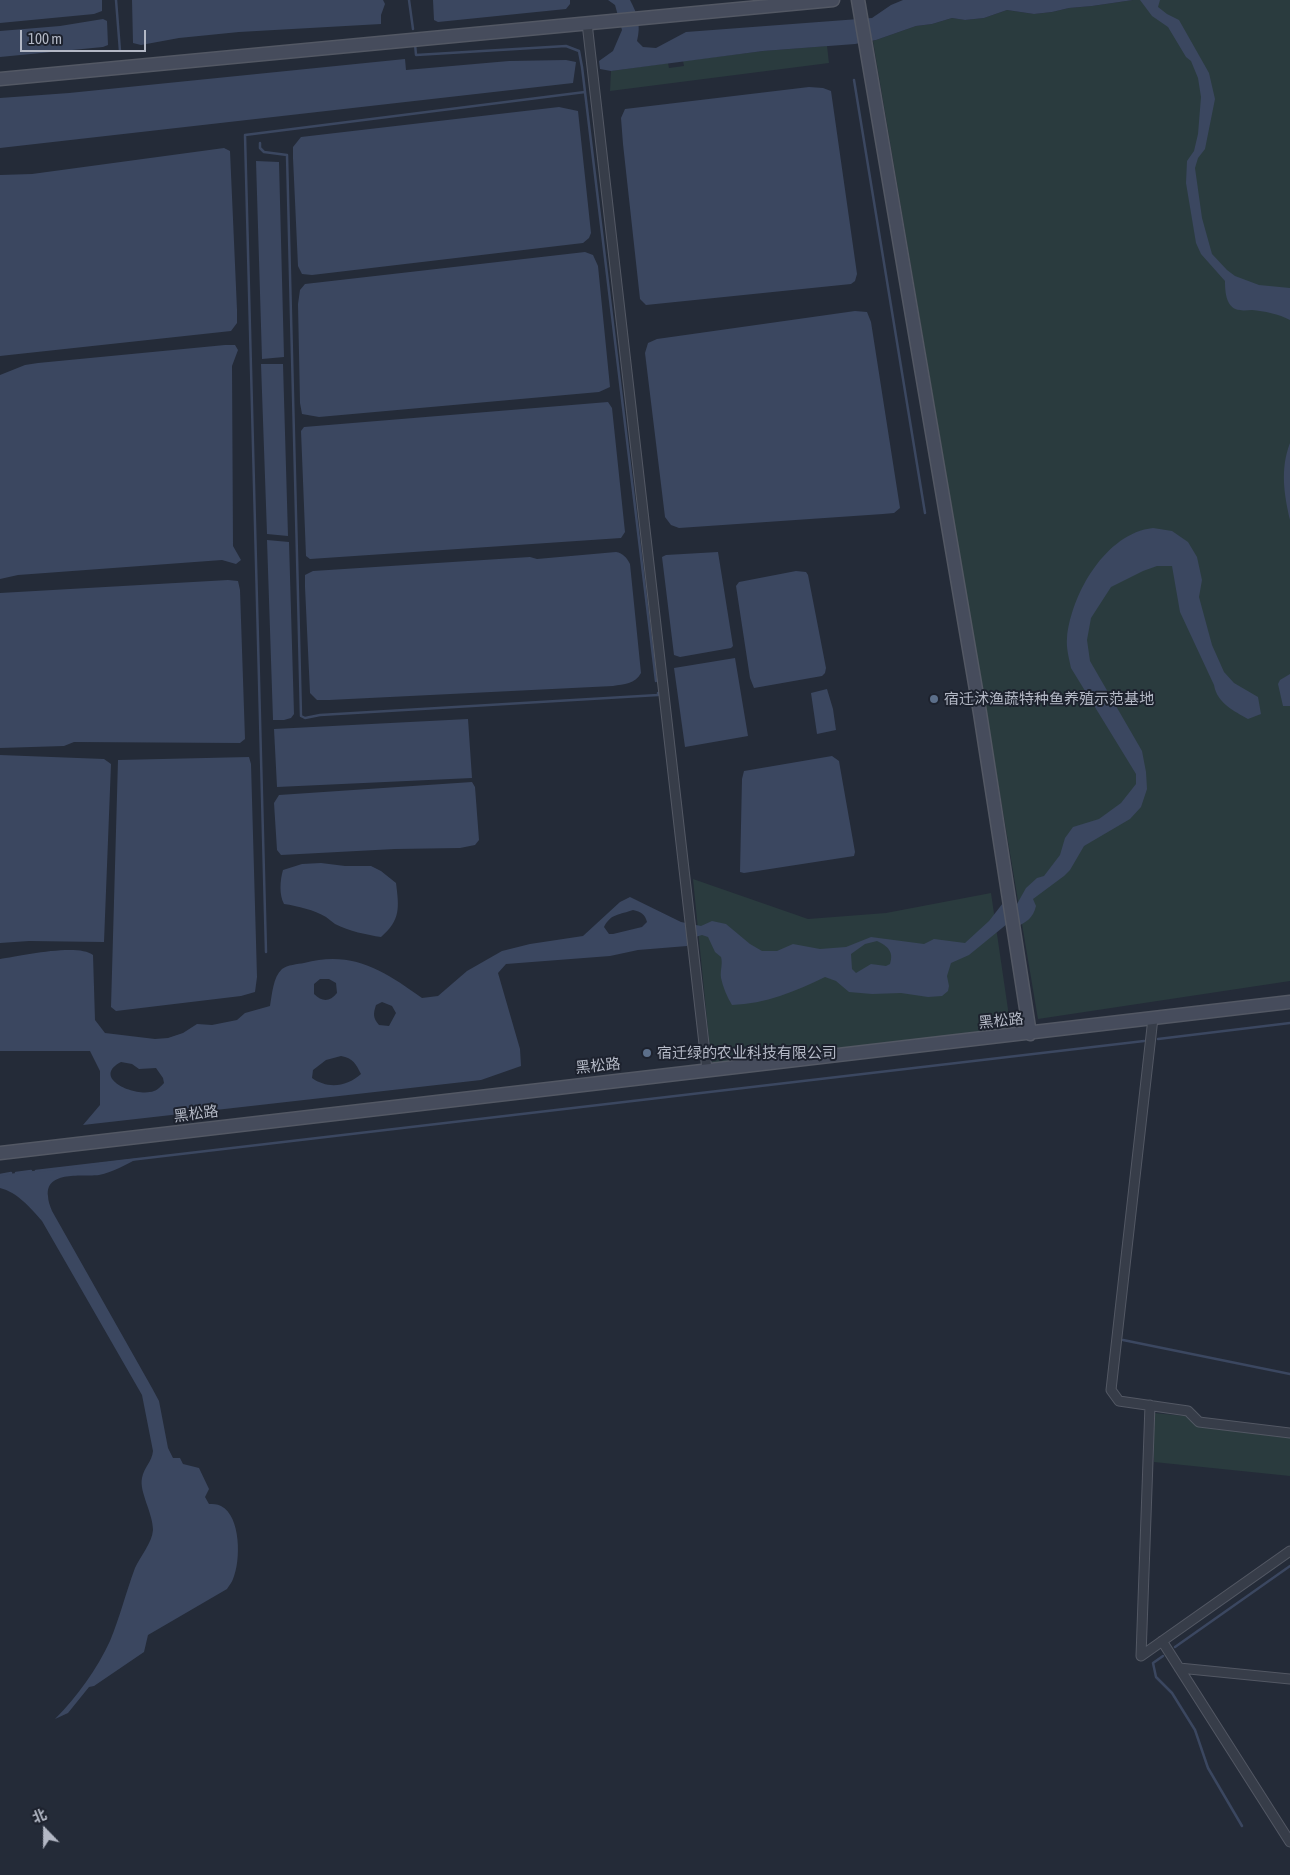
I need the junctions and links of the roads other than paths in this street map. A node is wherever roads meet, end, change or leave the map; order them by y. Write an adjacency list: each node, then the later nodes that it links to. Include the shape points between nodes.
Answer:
1 (833, 0): 3 (street)
2 (858, 0): 7 (street, via 978,704)
3 (587, 23): 4 (street); 8 (street)
4 (0, 80)
5 (1290, 1002): 6 (street, 黑松路)
6 (1153, 1018): 7 (street, 黑松路); 10 (street, via 1111,1390 1120,1401)
7 (1030, 1034): 8 (street, 黑松路)
8 (707, 1070): 9 (street, 黑松路)
9 (0, 1153)
10 (1150, 1405): 11 (street, via 1188,1411 1199,1422); 13 (street, via 1141,1656)
11 (1290, 1433)
12 (1290, 1551): 13 (street)
13 (1162, 1641): 14 (street)
14 (1179, 1668): 15 (street); 16 (street)
15 (1290, 1679)
16 (1290, 1842)

